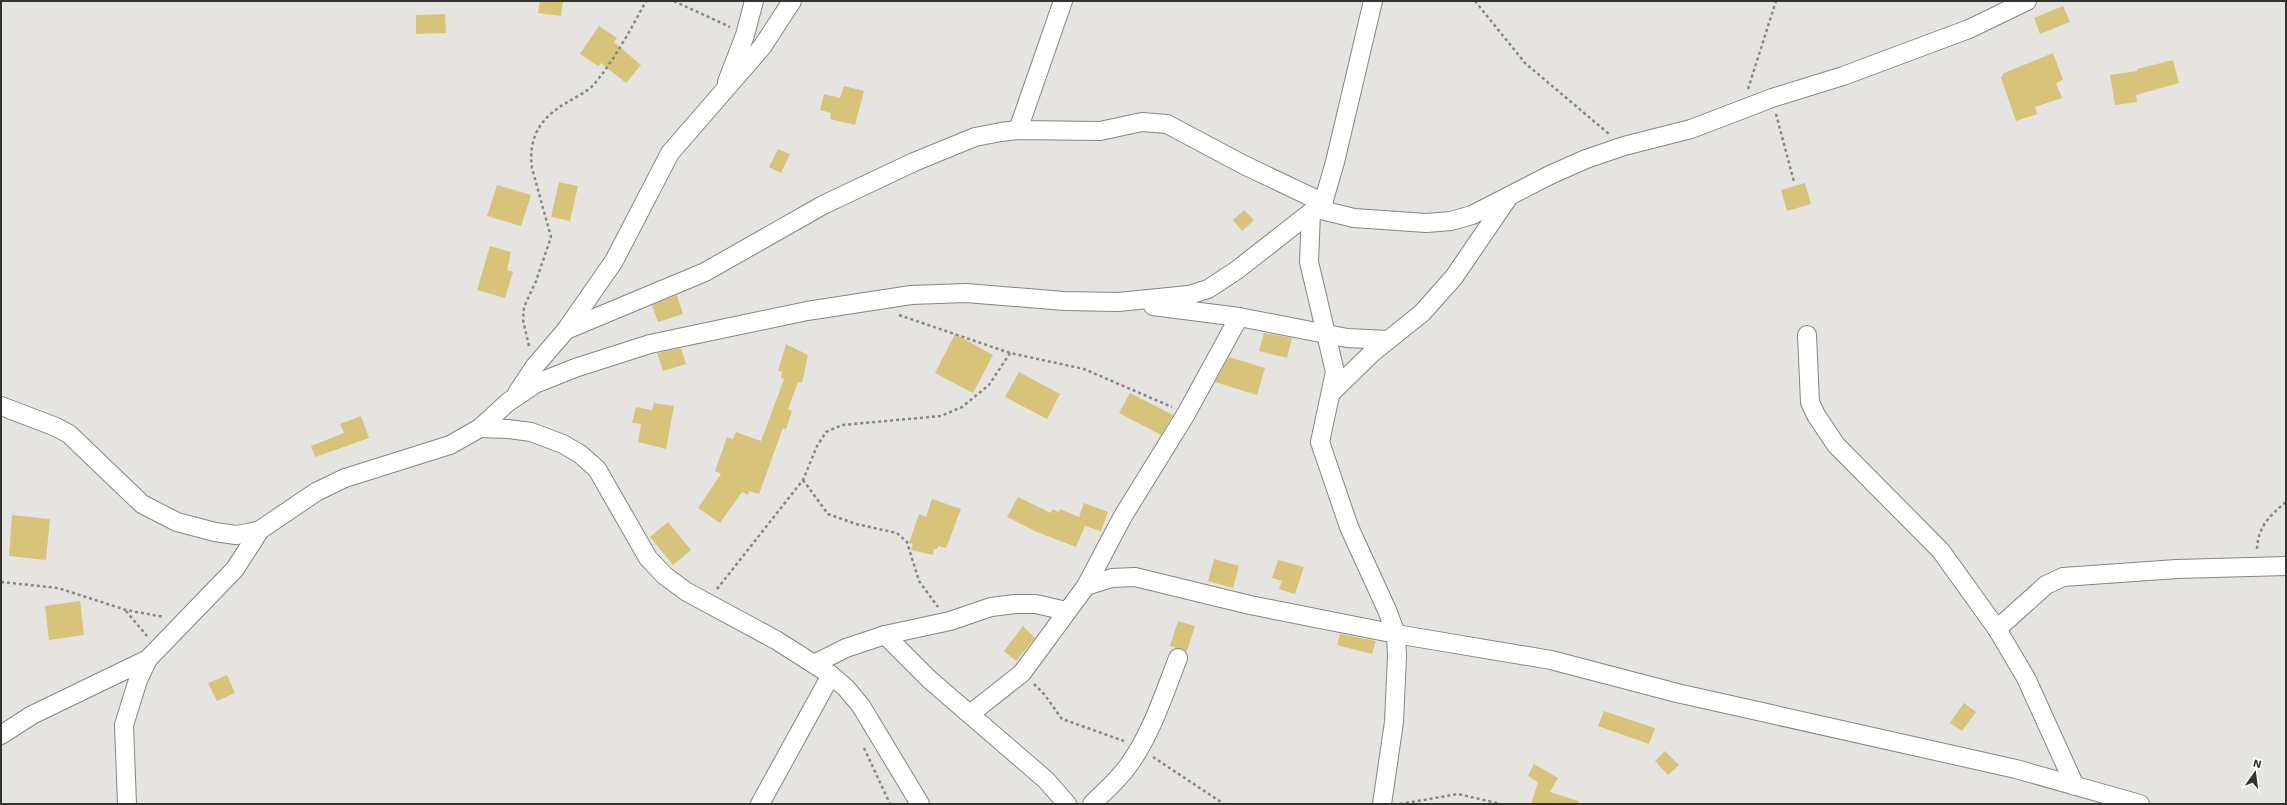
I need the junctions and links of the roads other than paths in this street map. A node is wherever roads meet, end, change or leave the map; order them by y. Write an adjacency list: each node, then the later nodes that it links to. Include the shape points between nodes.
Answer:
1 (754, 1): 6 (street, via 745,35)
2 (792, 1): 6 (street, via 762,47)
3 (1063, 1): 7 (street)
4 (1373, 1): 9 (street, via 1363,48)
5 (2027, 1): 8 (street, via 1969,30 1843,76 1772,98 1691,129 1624,146 1586,159)
6 (723, 93): 12 (street, via 670,153 614,261)
7 (1018, 130): 9 (street, via 1100,131 1142,122 1167,124); 12 (street, via 975,137 914,162 823,205 705,272)
8 (1508, 198): 9 (street, via 1472,216 1426,223 1354,218); 15 (street, via 1454,277 1422,313)
9 (1319, 209): 10 (street, via 1208,289 1189,295); 13 (street, via 1309,262)
10 (1118, 302): 11 (street); 17 (street, via 1064,301 966,293 911,295 799,313 650,344 575,368 535,384)
11 (1239, 317): 13 (street); 22 (street, via 1186,414 1123,516)
12 (566, 330): 17 (street, via 535,366)
13 (1325, 335): 15 (street); 16 (street, via 1335,372)
14 (1807, 335): 24 (street, via 1810,402 1816,415 1836,445 1941,551)
15 (1388, 340): 16 (street)
16 (1331, 393): 25 (street, via 1320,436 1321,447 1349,527 1388,610)
17 (514, 397): 19 (street)
18 (1, 406): 20 (street, via 69,434 142,504 165,517 215,532 236,535)
19 (480, 428): 20 (street, via 450,445 346,478 316,492); 29 (street, via 531,432 563,444 580,454 601,474 648,558 665,576 687,592 776,640)
20 (260, 530): 27 (street, via 235,569)
21 (2286, 566): 24 (street, via 2177,569 2063,577 2046,585)
22 (1086, 586): 23 (street); 25 (street, via 1112,578 1135,577)
23 (1066, 611): 26 (street, via 1036,604 991,607 950,621); 31 (street, via 1022,673)
24 (1997, 629): 33 (street, via 2026,678)
25 (1396, 634): 33 (street, via 1551,660 1677,693 2009,767); 39 (street, via 1398,656 1394,722)
26 (885, 635): 29 (street, via 846,648); 31 (street, via 930,680)
27 (153, 654): 32 (street, via 32,715); 34 (street, via 138,680 124,725)
28 (1178, 658): 38 (street, via 1139,748 1128,766)
29 (814, 664): 30 (street)
30 (831, 675): 35 (street); 36 (street, via 861,706)
31 (970, 714): 37 (street, via 1041,775)
32 (1, 735)
33 (2075, 786): 40 (street)
34 (127, 804)
35 (760, 804)
36 (920, 804)
37 (1067, 804)
38 (1092, 804)
39 (1382, 804)
40 (2140, 804)

